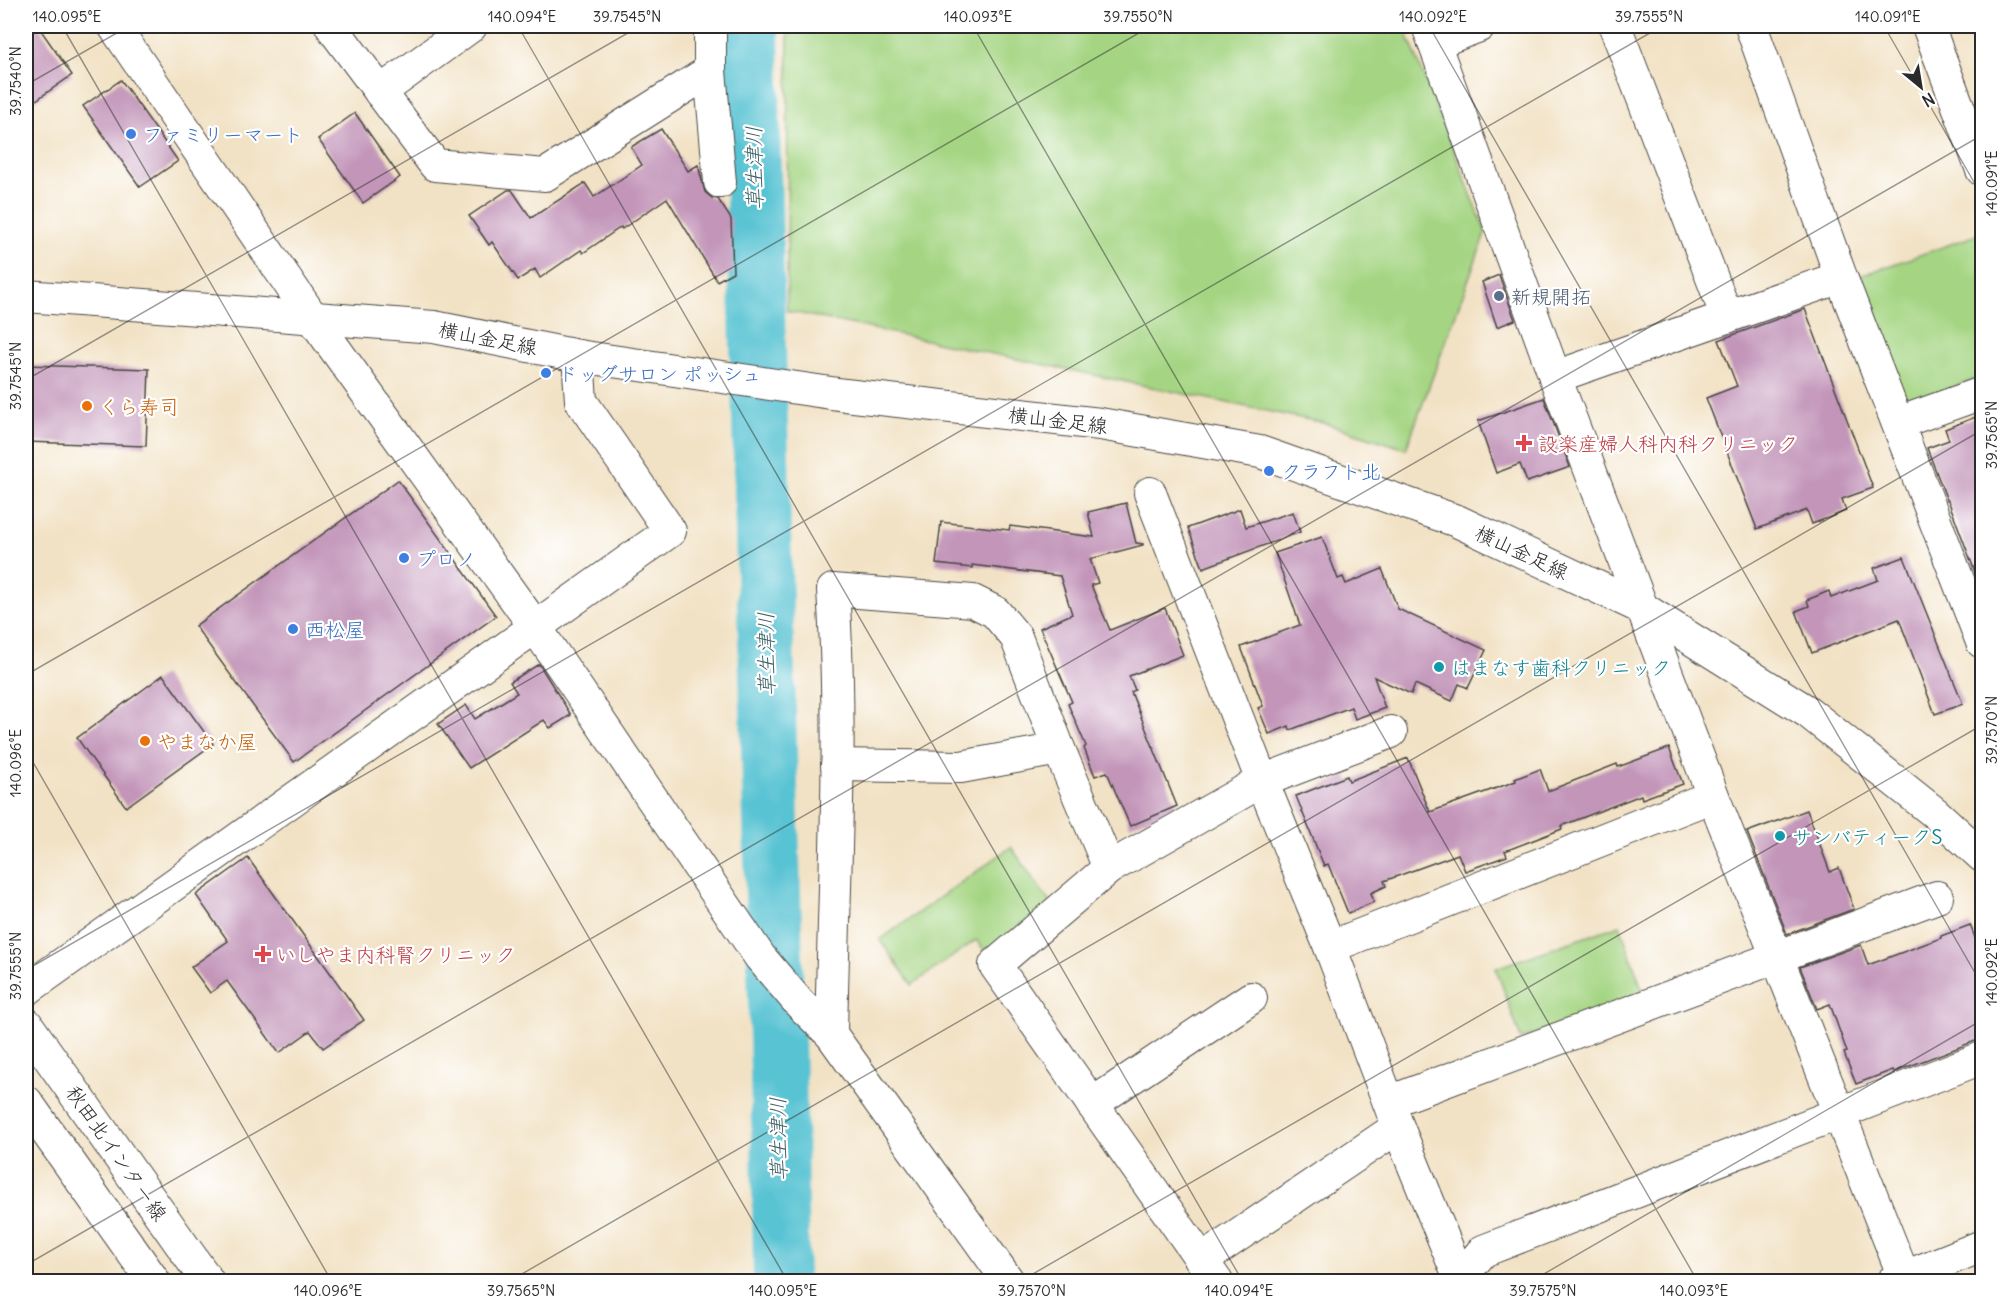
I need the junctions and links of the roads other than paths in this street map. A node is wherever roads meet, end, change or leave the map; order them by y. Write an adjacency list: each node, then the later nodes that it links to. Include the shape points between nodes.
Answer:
1 (114, 26): 17 (street)
2 (331, 26): 11 (street)
3 (471, 26): 11 (street)
4 (710, 26): 10 (street)
5 (1479, 26): 9 (street)
6 (1615, 26): 16 (street)
7 (1751, 26): 14 (street)
8 (1928, 26): 12 (street)
9 (1431, 34): 19 (street)
10 (711, 71): 11 (street, via 545,175 435,165); 13 (street)
11 (380, 92)
12 (1983, 170)
13 (720, 182)
14 (1841, 277): 16 (street); 21 (street)
15 (26, 296): 17 (street, 横山金足線)
16 (1727, 316): 19 (street)
17 (312, 317): 18 (street, 横山金足線, via 434,327); 24 (street)
18 (578, 356): 23 (street, 横山金足線, via 845,395 1100,424 1260,452 1457,521); 24 (street, via 581,401 670,531)
19 (1555, 377): 23 (street)
20 (1983, 393): 21 (street)
21 (1898, 423): 25 (street)
22 (1150, 493): 29 (street)
23 (1642, 609): 30 (street); 31 (street, 横山金足線, via 1808,712)
24 (536, 628): 36 (street); 39 (street, via 760,957)
25 (1983, 642)
26 (1391, 732): 29 (street)
27 (1059, 749): 28 (street, via 961,767); 28 (street, via 1016,637 995,612 973,601 833,590); 32 (street)
28 (837, 765): 39 (street)
29 (1262, 781): 32 (street); 34 (street)
30 (1713, 796): 34 (street); 35 (street)
31 (1983, 856)
32 (1109, 868): 42 (street, via 995,965)
33 (1937, 897): 35 (street)
34 (1330, 947): 44 (street)
35 (1778, 957): 43 (street); 44 (street)
36 (26, 990)
37 (1251, 998): 42 (street)
38 (26, 1024): 50 (main road, 秋田北インター線)
39 (831, 1034): 51 (street)
40 (1983, 1058): 43 (street)
41 (26, 1102): 49 (main road)
42 (1092, 1104): 46 (street)
43 (1838, 1114): 47 (street, via 1483,1251); 48 (street)
44 (1393, 1115): 46 (street); 47 (street)
45 (1983, 1246): 48 (street)
46 (1210, 1271)
47 (1459, 1280)
48 (1901, 1280)
49 (154, 1281)
50 (208, 1281)
51 (1009, 1281)

